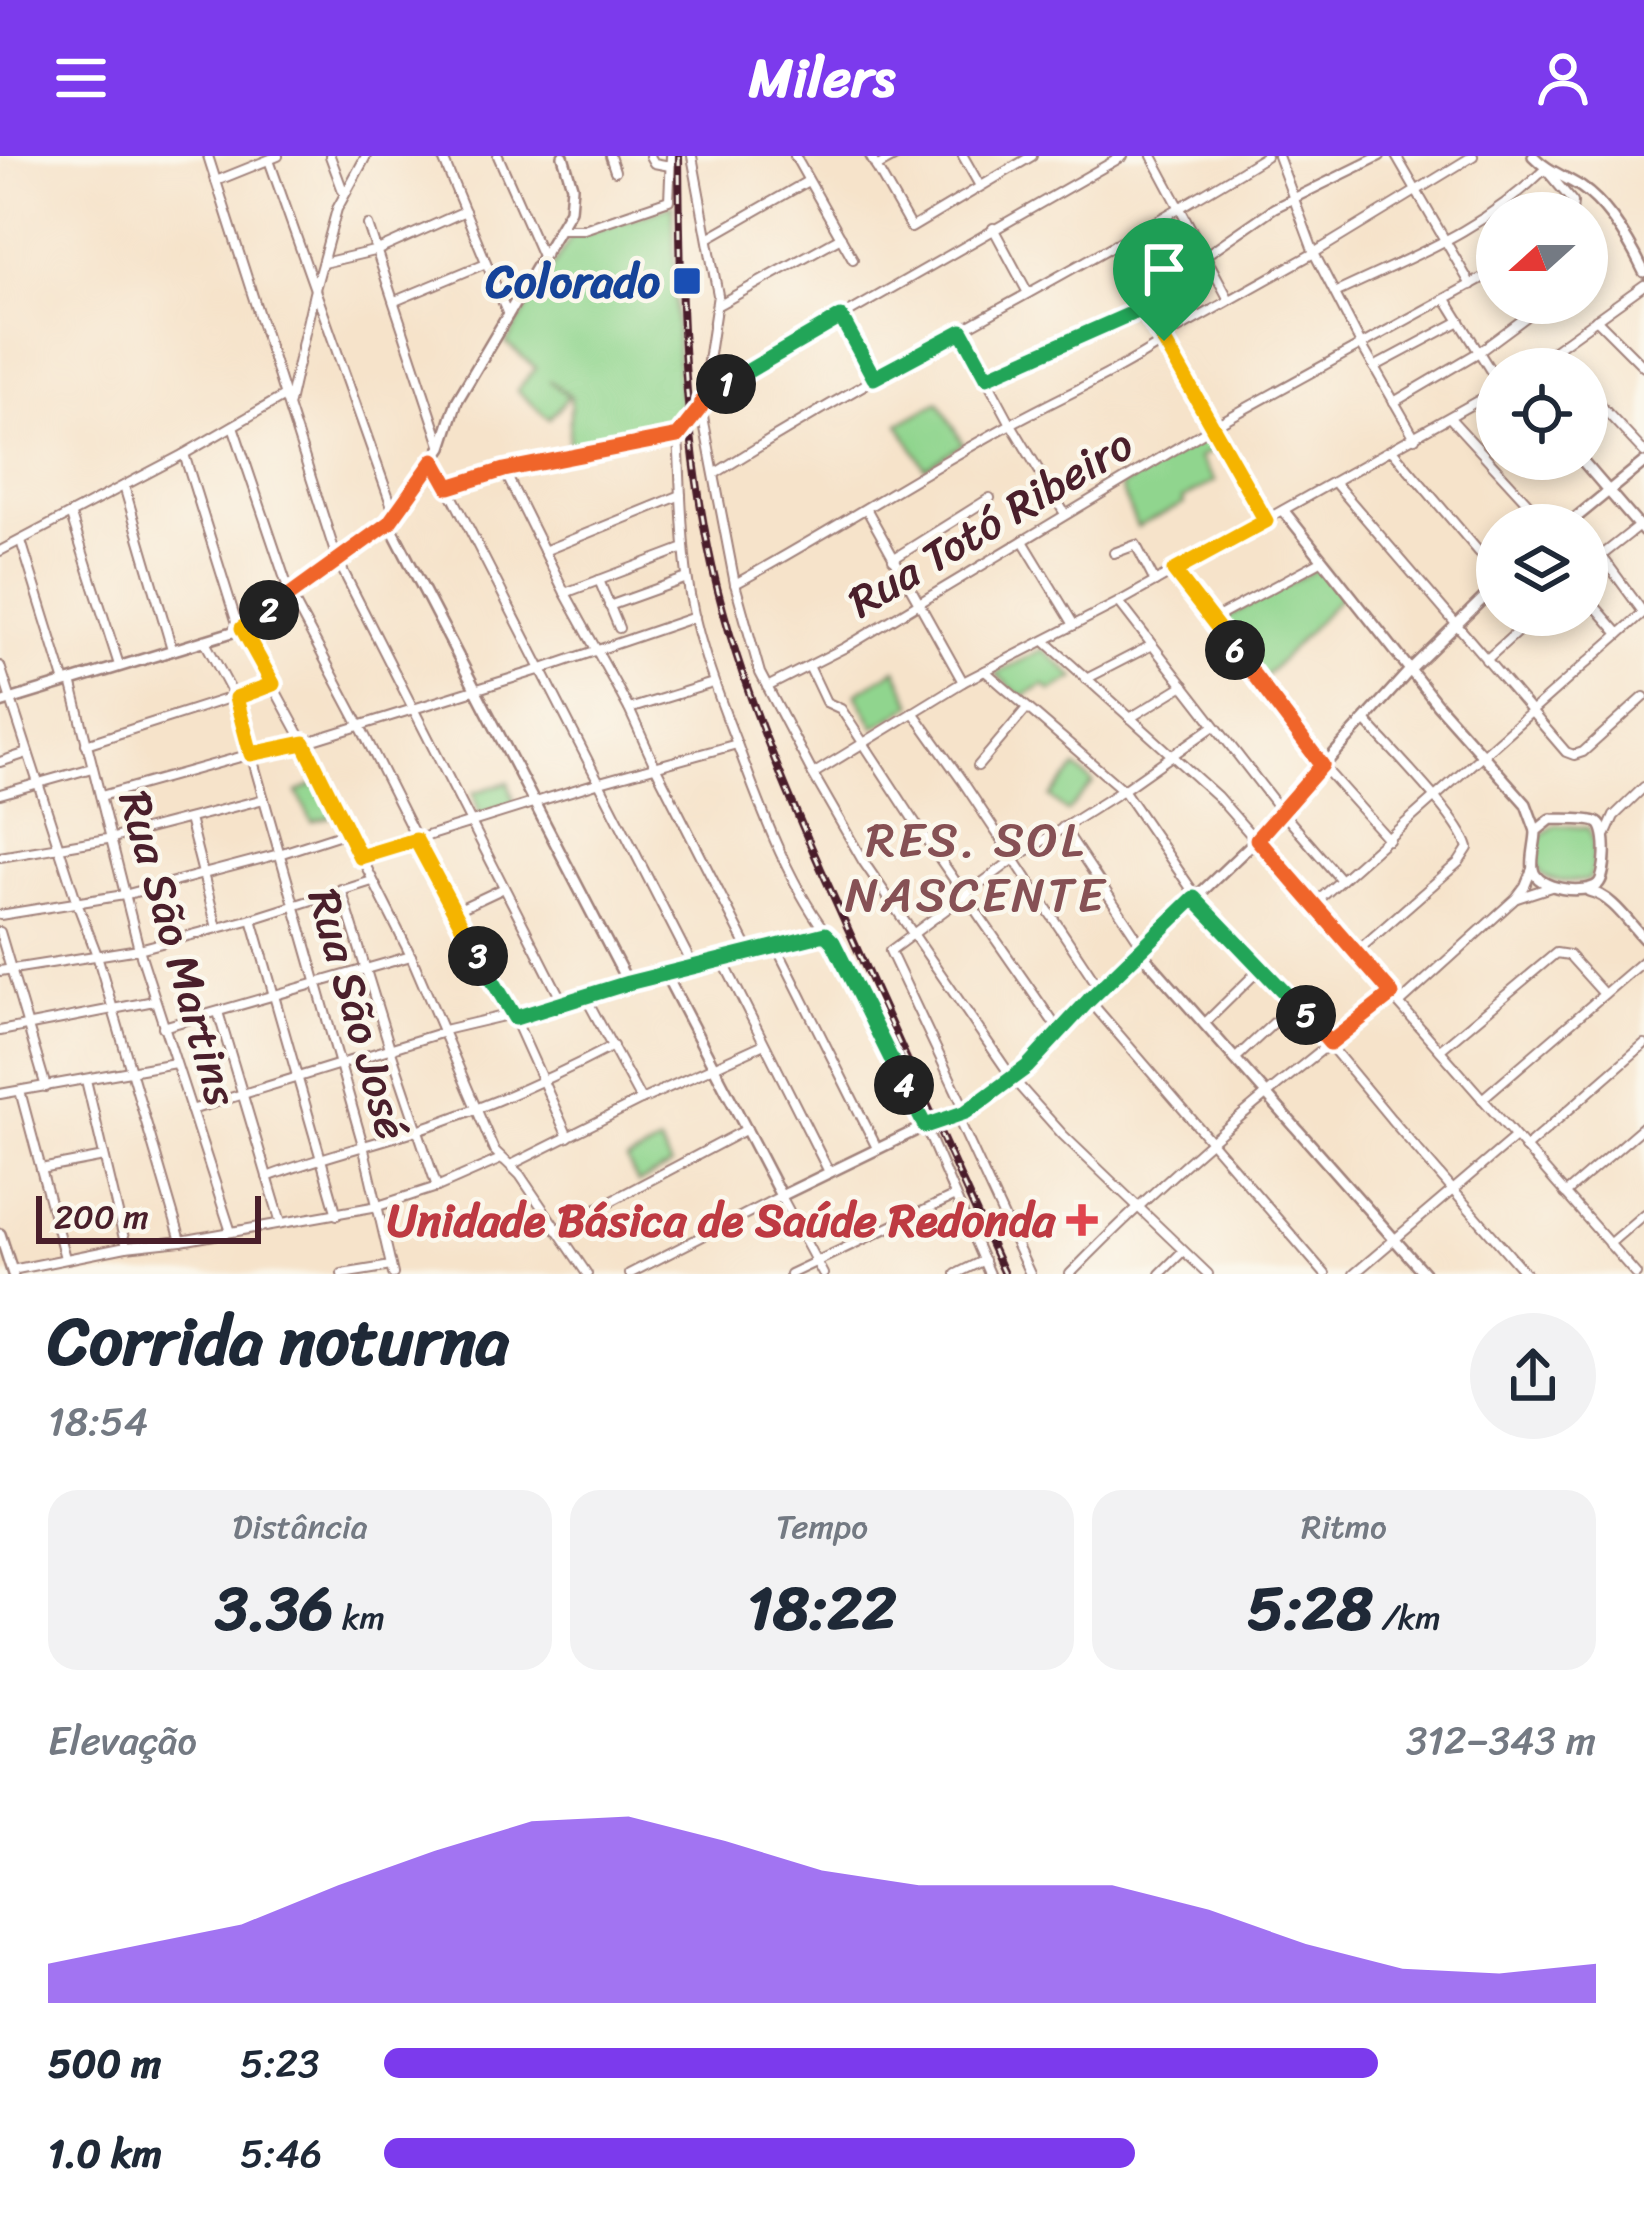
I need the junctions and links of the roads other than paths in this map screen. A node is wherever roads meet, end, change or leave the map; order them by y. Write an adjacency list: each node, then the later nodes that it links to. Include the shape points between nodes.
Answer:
1 (208, 156): 29 (street)
2 (330, 156): 33 (street)
3 (366, 156): 33 (street)
4 (442, 156): 37 (street)
5 (498, 156): 47 (street)
6 (563, 156): 40 (street, via 572,200)
7 (610, 156): 28 (street)
8 (650, 156): 25 (street)
9 (704, 156): 24 (street)
10 (795, 156): 30 (street)
11 (870, 156): 26 (street)
12 (896, 156): 26 (street)
13 (963, 156): 31 (street)
14 (1031, 156): 31 (street)
15 (1123, 156): 39 (street)
16 (1152, 156): 36 (street)
17 (1266, 156): 36 (street)
18 (1278, 156): 35 (street)
19 (1380, 156): 35 (street)
20 (1396, 156): 34 (street)
21 (1473, 156): 34 (street)
22 (1533, 156): 27 (street)
23 (273, 158): 29 (street); 57 (street)
24 (692, 159): 42 (street)
25 (670, 161): 40 (street, via 669,200 584,229)
26 (876, 167): 31 (street, via 911,228)
27 (1545, 169): 32 (street); 43 (street); 52 (street, via 1585,189)
28 (615, 171)
29 (216, 181): 83 (street)
30 (808, 181): 41 (street); 42 (street)
31 (981, 186)
32 (1565, 192)
33 (344, 193): 51 (street)
34 (1416, 193): 43 (street); 46 (street)
35 (1293, 198): 46 (street); 48 (street)
36 (1180, 208): 44 (street); 48 (street)
37 (465, 211): 45 (street); 50 (street)
38 (368, 225): 45 (street)
39 (993, 228): 58 (street); 67 (street)
40 (560, 229): 47 (street)
41 (841, 237): 49 (street); 63 (street)
42 (708, 238): 63 (street)
43 (1447, 242): 54 (street); 59 (street)
44 (1114, 244): 56 (street); 58 (street)
45 (378, 250): 51 (street); 62 (street)
46 (1314, 253): 59 (street); 60 (street)
47 (543, 257): 66 (street)
48 (1204, 258): 56 (street); 60 (street)
49 (854, 259)
50 (486, 262): 62 (street); 66 (street)
51 (322, 263): 57 (street)
52 (1644, 272)
53 (1476, 283): 54 (street, Rua Totó Ribeiro)
54 (1472, 285): 61 (street, Rua Totó Ribeiro)
55 (1644, 285): 65 (street)
56 (1135, 286): 64 (street)
57 (314, 292): 83 (street); 115 (street)
58 (1028, 293): 72 (street)
59 (1334, 293): 74 (street)
60 (1228, 298): 73 (street)
61 (1446, 299): 68 (street); 74 (street, Rua Totó Ribeiro)
62 (395, 301): 94 (street)
63 (717, 306): 86 (street)
64 (1144, 308): 73 (street); 81 (street)
65 (1608, 310)
66 (508, 314): 94 (street, via 458,400)
67 (841, 317): 82 (street); 86 (street)
68 (1460, 321): 77 (street); 79 (street)
69 (1517, 324): 75 (street)
70 (1589, 324): 76 (street)
71 (1601, 324): 80 (street)
72 (962, 331): 81 (street); 82 (street)
73 (1163, 339): 89 (street); 91 (street)
74 (1362, 346): 79 (street); 91 (street, Rua Totó Ribeiro)
75 (1484, 348)
76 (1556, 348)
77 (1476, 349)
78 (1476, 353): 84 (street)
79 (1374, 367): 84 (street)
80 (1644, 367)
81 (987, 377): 89 (street)
82 (874, 378): 101 (street)
83 (287, 400): 90 (street); 126 (street)
84 (1394, 402): 93 (street)
85 (1476, 403): 88 (street)
86 (702, 404): 92 (street); 101 (street)
87 (1608, 413): 96 (street)
88 (1450, 418): 93 (street); 109 (street)
89 (1011, 424): 111 (street); 113 (street)
90 (233, 426): 97 (street); 136 (street)
91 (1212, 427): 113 (street, Rua Totó Ribeiro); 116 (street)
92 (678, 436): 100 (street); 107 (street)
93 (1415, 438): 95 (street)
94 (442, 447): 98 (street)
95 (1392, 450): 103 (street); 121 (street)
96 (1644, 452)
97 (184, 454): 104 (street); 148 (street)
98 (434, 460): 105 (street); 115 (street)
99 (1644, 462): 106 (street)
100 (504, 470): 105 (street); 124 (street)
101 (716, 473): 134 (street)
102 (1600, 480): 106 (street)
103 (1335, 483): 112 (street); 145 (street)
104 (124, 486): 114 (street); 154 (street)
105 (449, 487): 160 (street)
106 (1609, 490): 110 (street); 117 (street)
107 (681, 496): 120 (street); 124 (street)
108 (990, 498): 127 (street)
109 (1529, 504)
110 (1592, 504)
111 (867, 510): 127 (street); 134 (street)
112 (1284, 511): 116 (street); 128 (street)
113 (1065, 514): 119 (street, Rua Totó Ribeiro)
114 (71, 516): 118 (street); 157 (street)
115 (392, 519): 126 (street); 169 (street)
116 (1266, 521): 130 (street)
117 (1641, 529): 122 (street)
118 (22, 541): 123 (street); 164 (street, Rua São Martins)
119 (1022, 541): 138 (street, Rua Totó Ribeiro); 146 (street)
120 (684, 548): 131 (street); 132 (street)
121 (1476, 548)
122 (1608, 550)
123 (0, 551)
124 (544, 551): 135 (street)
125 (1114, 553): 133 (street, via 1136,545)
126 (338, 559): 136 (street); 175 (street)
127 (893, 559): 138 (street)
128 (1321, 561): 143 (street); 161 (street)
129 (1608, 564): 141 (street)
130 (1174, 571): 133 (street); 143 (street)
131 (687, 578): 140 (street); 142 (street)
132 (599, 580): 135 (street); 140 (street)
133 (1155, 582): 137 (street)
134 (735, 584): 170 (street)
135 (565, 593): 155 (street)
136 (290, 594): 148 (street); 181 (street)
137 (1119, 602): 146 (street); 153 (street)
138 (919, 604): 159 (street, Rua Totó Ribeiro); 166 (street)
139 (1476, 605): 145 (street)
140 (610, 606): 147 (street)
141 (1644, 612): 149 (street)
142 (695, 617): 155 (street); 165 (street)
143 (1212, 620): 192 (street)
144 (1608, 621): 149 (street)
145 (1455, 625): 156 (street); 161 (street)
146 (1074, 626): 152 (street)
147 (619, 628)
148 (241, 629): 151 (street); 167 (street)
149 (1619, 634): 178 (street)
150 (1513, 636): 156 (street)
151 (204, 640): 154 (street); 171 (street, Rua São José)
152 (1045, 641): 162 (street); 163 (street)
153 (1152, 645): 163 (street); 168 (street)
154 (172, 649): 157 (street)
155 (597, 651): 160 (street); 176 (street)
156 (1486, 661): 178 (street)
157 (119, 665): 164 (street)
158 (0, 666): 173 (street)
159 (809, 666): 170 (street, Rua Totó Ribeiro); 184 (street)
160 (542, 669): 169 (street); 197 (street)
161 (1410, 670): 180 (street); 190 (street)
162 (985, 671): 166 (street); 174 (street)
163 (1086, 679): 179 (street)
164 (68, 682): 173 (street); 185 (street, Rua São Martins)
165 (713, 682): 176 (street); 186 (street)
166 (963, 682): 177 (street)
167 (273, 684): 171 (street); 183 (street)
168 (1184, 685): 179 (street); 182 (street)
169 (474, 688): 175 (street); 205 (street)
170 (767, 688): 196 (street)
171 (236, 698): 185 (street); 188 (street, Rua São José)
172 (1644, 698): 178 (street, via 1574,755)
173 (5, 702): 187 (street)
174 (1028, 708): 194 (street); 200 (street)
175 (412, 709): 181 (street); 210 (street)
176 (629, 710): 193 (street)
177 (912, 712): 184 (street); 223 (street)
178 (1531, 712): 190 (street)
179 (1130, 718): 189 (street)
180 (1365, 720): 192 (street); 204 (street)
181 (360, 726): 183 (street); 217 (street)
182 (1214, 726): 189 (street); 207 (street)
183 (304, 743): 188 (street); 213 (street)
184 (862, 743): 196 (street); 233 (street)
185 (86, 744): 195 (street, Rua São Martins)
186 (737, 744): 193 (street); 244 (street)
187 (28, 752): 191 (street); 198 (street)
188 (251, 754): 202 (street); 203 (street, Rua São José)
189 (1172, 755): 200 (street); 216 (street)
190 (1481, 756): 204 (street); 212 (street, via 1526,804)
191 (0, 762)
192 (1322, 765): 207 (street); 218 (street)
193 (655, 766): 197 (street); 251 (street)
194 (978, 766)
195 (92, 768): 198 (street); 202 (street, Rua São Martins)
196 (813, 774): 245 (street)
197 (600, 782): 205 (street); 257 (street)
198 (38, 784): 201 (street); 219 (street)
199 (1644, 787): 206 (street)
200 (1122, 790): 211 (street); 234 (street)
201 (0, 794)
202 (101, 796): 215 (street, Rua São Martins)
203 (264, 799): 208 (street); 220 (street, Rua São José)
204 (1435, 799): 218 (street); 250 (street, via 1467,852)
205 (534, 802): 210 (street); 262 (street)
206 (1619, 810): 209 (street); 214 (street)
207 (1282, 812): 216 (street); 226 (street)
208 (189, 819): 215 (street); 225 (street)
209 (1591, 820): 212 (street, via 1551,819); 214 (street)
210 (470, 823): 217 (street); 229 (street)
211 (1063, 827): 223 (street); 249 (street)
212 (1536, 831): 224 (street)
213 (347, 832): 220 (street); 222 (street)
214 (1606, 834): 231 (street, via 1604,872)
215 (113, 838): 219 (street); 232 (street, Rua São Martins)
216 (1257, 839): 234 (street); 237 (street)
217 (416, 840): 222 (street); 239 (street)
218 (1388, 840): 226 (street)
219 (59, 849): 221 (street); 235 (street)
220 (279, 854): 225 (street); 236 (street, Rua São José)
221 (0, 857)
222 (360, 857): 227 (street)
223 (1014, 859): 233 (street); 263 (street)
224 (1533, 866): 228 (street); 238 (street)
225 (202, 874): 232 (street); 242 (street)
226 (1341, 880): 237 (street)
227 (372, 881): 230 (street); 253 (street)
228 (1551, 887): 231 (street); 238 (street)
229 (503, 888): 239 (street); 270 (street)
230 (341, 889): 236 (street); 256 (street)
231 (1584, 890): 246 (street, via 1600,894)
232 (124, 895): 235 (street); 248 (street, Rua São Martins)
233 (964, 896): 245 (street); 281 (street)
234 (1195, 897): 249 (street); 258 (street)
235 (77, 903): 240 (street); 252 (street)
236 (293, 904): 241 (street); 261 (street, Rua São José)
237 (1314, 904): 250 (street)
238 (1507, 907): 272 (street)
239 (453, 911): 275 (street)
240 (0, 915)
241 (252, 919): 242 (street); 266 (street)
242 (217, 928): 248 (street)
243 (0, 932): 259 (street)
244 (825, 934): 247 (street); 307 (street)
245 (913, 934): 294 (street); 306 (street, via 890,951)
246 (1644, 939)
247 (776, 946): 251 (street); 315 (street)
248 (139, 949): 252 (street); 269 (street, Rua São Martins)
249 (1141, 949): 263 (street); 276 (street)
250 (1356, 952): 264 (street)
251 (750, 953): 255 (street)
252 (97, 955): 259 (street); 273 (street)
253 (411, 956): 256 (street); 280 (street)
254 (1644, 960): 265 (street)
255 (723, 961): 257 (street); 283 (street)
256 (366, 968): 261 (street); 286 (street)
257 (694, 968): 260 (street)
258 (1262, 968): 271 (street); 276 (street)
259 (5, 970): 277 (street)
260 (666, 975): 262 (street); 291 (street)
261 (316, 983): 266 (street); 290 (street, Rua São José)
262 (628, 983): 267 (street)
263 (1100, 989): 268 (street)
264 (1392, 994): 272 (street); 282 (street)
265 (1604, 994): 287 (street, via 1569,955 1552,954); 302 (street)
266 (273, 995): 274 (street); 293 (street)
267 (586, 996): 270 (street); 285 (street)
268 (1089, 1000): 281 (street); 313 (street)
269 (154, 1001): 273 (street); 278 (street, Rua São Martins)
270 (562, 1003): 275 (street)
271 (1295, 1003): 282 (street); 288 (street)
272 (1400, 1003): 287 (street)
273 (111, 1010): 277 (street); 292 (street)
274 (218, 1011): 278 (street); 300 (street)
275 (513, 1016): 280 (street); 296 (street)
276 (1204, 1024): 288 (street)
277 (26, 1026): 279 (street); 297 (street)
278 (163, 1027): 289 (street, Rua São Martins)
279 (0, 1030)
280 (444, 1031): 286 (street); 304 (street)
281 (1060, 1032): 294 (street)
282 (1330, 1043): 301 (street); 325 (street)
283 (764, 1044): 291 (street); 322 (street)
284 (1644, 1044): 316 (street)
285 (613, 1046): 296 (street); 303 (street)
286 (390, 1048): 290 (street); 310 (street)
287 (1440, 1049): 302 (street)
288 (1235, 1059): 301 (street)
289 (175, 1063): 292 (street); 305 (street, Rua São Martins)
290 (340, 1064): 293 (street); 314 (street, Rua São José)
291 (713, 1066): 303 (street); 309 (street)
292 (130, 1071): 295 (street); 338 (street)
293 (296, 1078): 300 (street); 318 (street)
294 (1012, 1079): 306 (street); 329 (street)
295 (86, 1080): 297 (street); 317 (street)
296 (545, 1082): 304 (street); 311 (street)
297 (46, 1087): 298 (street)
298 (20, 1091): 299 (street); 321 (street)
299 (0, 1094)
300 (242, 1094): 305 (street); 323 (street)
301 (1267, 1096): 313 (street); 337 (street)
302 (1482, 1099): 312 (street)
303 (641, 1100): 311 (street)
304 (475, 1108): 310 (street); 319 (street)
305 (190, 1110): 335 (street, Rua São Martins)
306 (961, 1114): 307 (street); 354 (street)
307 (930, 1124): 315 (street); 328 (street)
308 (1644, 1126): 326 (street)
309 (747, 1129): 327 (street); 334 (street)
310 (418, 1130): 314 (street); 324 (street)
311 (568, 1137): 320 (street)
312 (1515, 1137): 316 (street); 325 (street)
313 (1213, 1142): 329 (street); 358 (street)
314 (363, 1145): 318 (street); 330 (street, Rua São José)
315 (877, 1148): 322 (street)
316 (1525, 1148): 326 (street)
317 (105, 1156): 321 (street); 340 (street)
318 (319, 1157): 323 (street); 332 (street)
319 (501, 1159): 320 (street); 324 (street)
320 (512, 1165): 334 (street)
321 (40, 1169): 342 (street)
322 (829, 1172): 327 (street)
323 (267, 1177): 333 (street)
324 (436, 1186): 330 (street)
325 (1454, 1190): 337 (street); 361 (street)
326 (1565, 1194): 339 (street)
327 (781, 1196): 344 (street); 349 (street)
328 (955, 1196): 343 (street); 344 (street)
329 (1137, 1205): 341 (street); 355 (street)
330 (378, 1206): 332 (street); 345 (street, Rua São José)
331 (1644, 1214): 339 (street)
332 (337, 1215): 333 (street)
333 (280, 1223): 335 (street)
334 (556, 1230): 348 (street)
335 (231, 1232): 338 (street)
336 (0, 1234): 346 (street)
337 (1394, 1239): 359 (street); 360 (street)
338 (181, 1241): 340 (street)
339 (1609, 1244): 362 (street)
340 (126, 1247): 342 (street)
341 (1183, 1250): 356 (street); 357 (street)
342 (65, 1258): 346 (street)
343 (984, 1260): 352 (street); 353 (street)
344 (816, 1261): 350 (street); 351 (street)
345 (392, 1270): 347 (street)
346 (13, 1272)
347 (342, 1274)
348 (587, 1274)
349 (628, 1274)
350 (790, 1274)
351 (823, 1274)
352 (956, 1274)
353 (989, 1274)
354 (1030, 1274)
355 (1070, 1274)
356 (1160, 1274)
357 (1208, 1274)
358 (1325, 1274)
359 (1354, 1274)
360 (1425, 1274)
361 (1526, 1274)
362 (1636, 1274)

